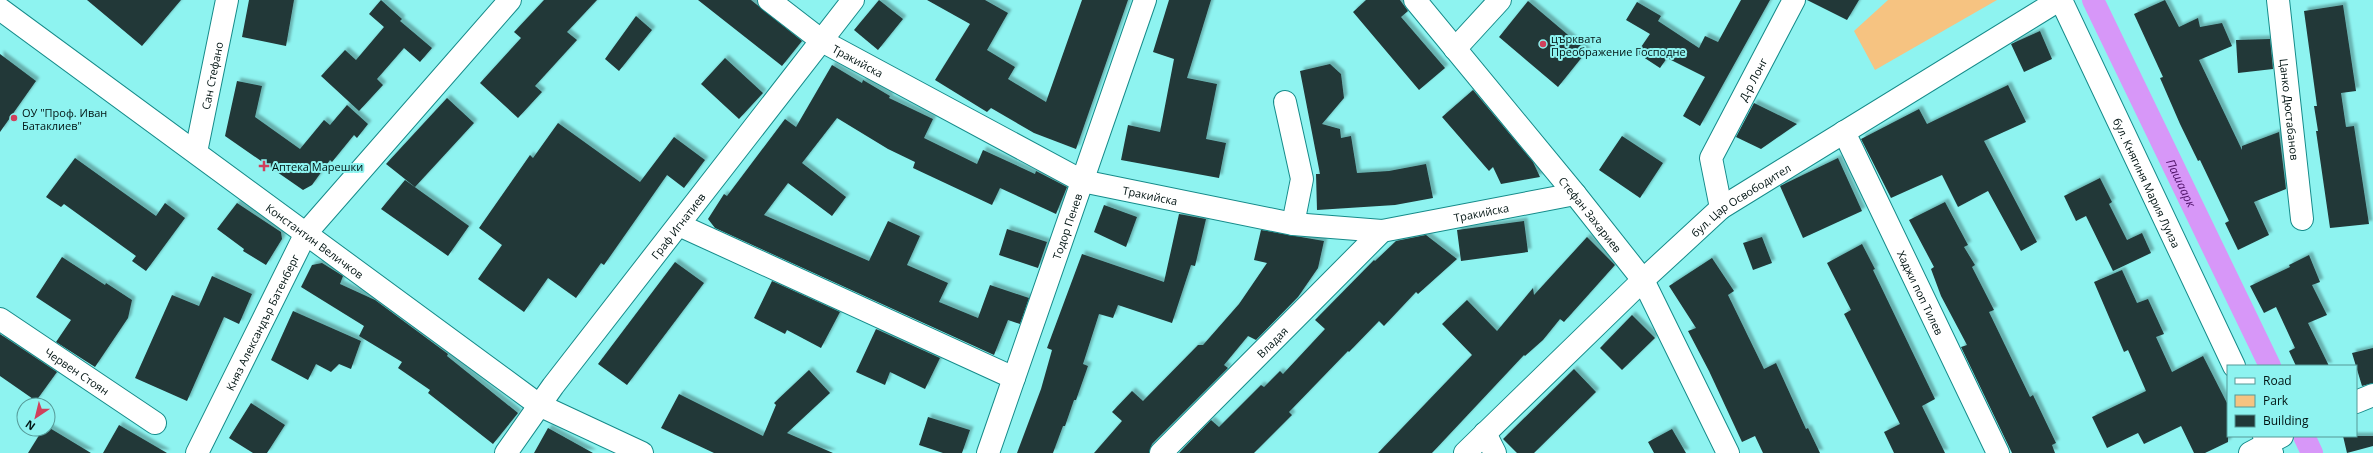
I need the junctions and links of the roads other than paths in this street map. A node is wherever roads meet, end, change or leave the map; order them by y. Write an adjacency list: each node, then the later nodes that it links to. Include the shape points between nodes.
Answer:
1 (227, 0): 16 (street, Сан Стефано)
2 (510, 0): 24 (street, Княз Александър Батенберг)
3 (769, 0): 12 (street, Тракийска)
4 (853, 0): 12 (street, Граф Игнатиев)
5 (1145, 0): 17 (street, Тодор Пенев)
6 (1415, 0): 13 (street, Стефан Захариев)
7 (1500, 0): 13 (street)
8 (2060, 0): 15 (street, бул. Цар Освободител); 27 (street, бул. Княгиня Мария Луиза)
9 (2278, 0): 20 (street, Цанко Дюстабанов)
10 (1792, 1): 19 (street, Д-р Лонг, via 1711,158)
11 (0, 9): 16 (street, Константин Величков)
12 (822, 41): 17 (street, Тракийска); 22 (street, Граф Игнатиев)
13 (1455, 49): 18 (street, Стефан Захариев)
14 (1285, 102): 21 (street, via 1302,179)
15 (1844, 132): 19 (street, бул. Цар Освободител); 42 (street, Хаджи поп Тилев)
16 (196, 152): 24 (street, Константин Величков)
17 (1082, 181): 21 (street, Тракийска); 28 (street, Тодор Пенев)
18 (1575, 194): 23 (street, Тракийска); 25 (street, Стефан Захариев)
19 (1721, 208): 25 (street, бул. Цар Освободител)
20 (2302, 219)
21 (1293, 224): 23 (street, Тракийска)
22 (679, 225): 28 (street); 31 (street, Граф Игнатиев)
23 (1382, 231): 38 (street, Владая)
24 (306, 233): 31 (street, Константин Величков); 34 (street, Княз Александър Батенберг)
25 (1643, 280): 33 (street, бул. Цар Освободител); 41 (street, Стефан Захариев)
26 (0, 319): 32 (street, Червен Стоян)
27 (2234, 365)
28 (1014, 378): 37 (street, Тодор Пенев)
29 (2373, 395): 30 (street)
30 (2357, 402)
31 (540, 405): 35 (street, Граф Игнатиев); 36 (street, Константин Величков)
32 (155, 423)
33 (1485, 433): 39 (street, бул. Цар Освободител); 40 (street)
34 (198, 453)
35 (506, 453)
36 (642, 453)
37 (988, 453)
38 (1161, 453)
39 (1465, 453)
40 (1495, 453)
41 (1728, 453)
42 (1998, 453)

